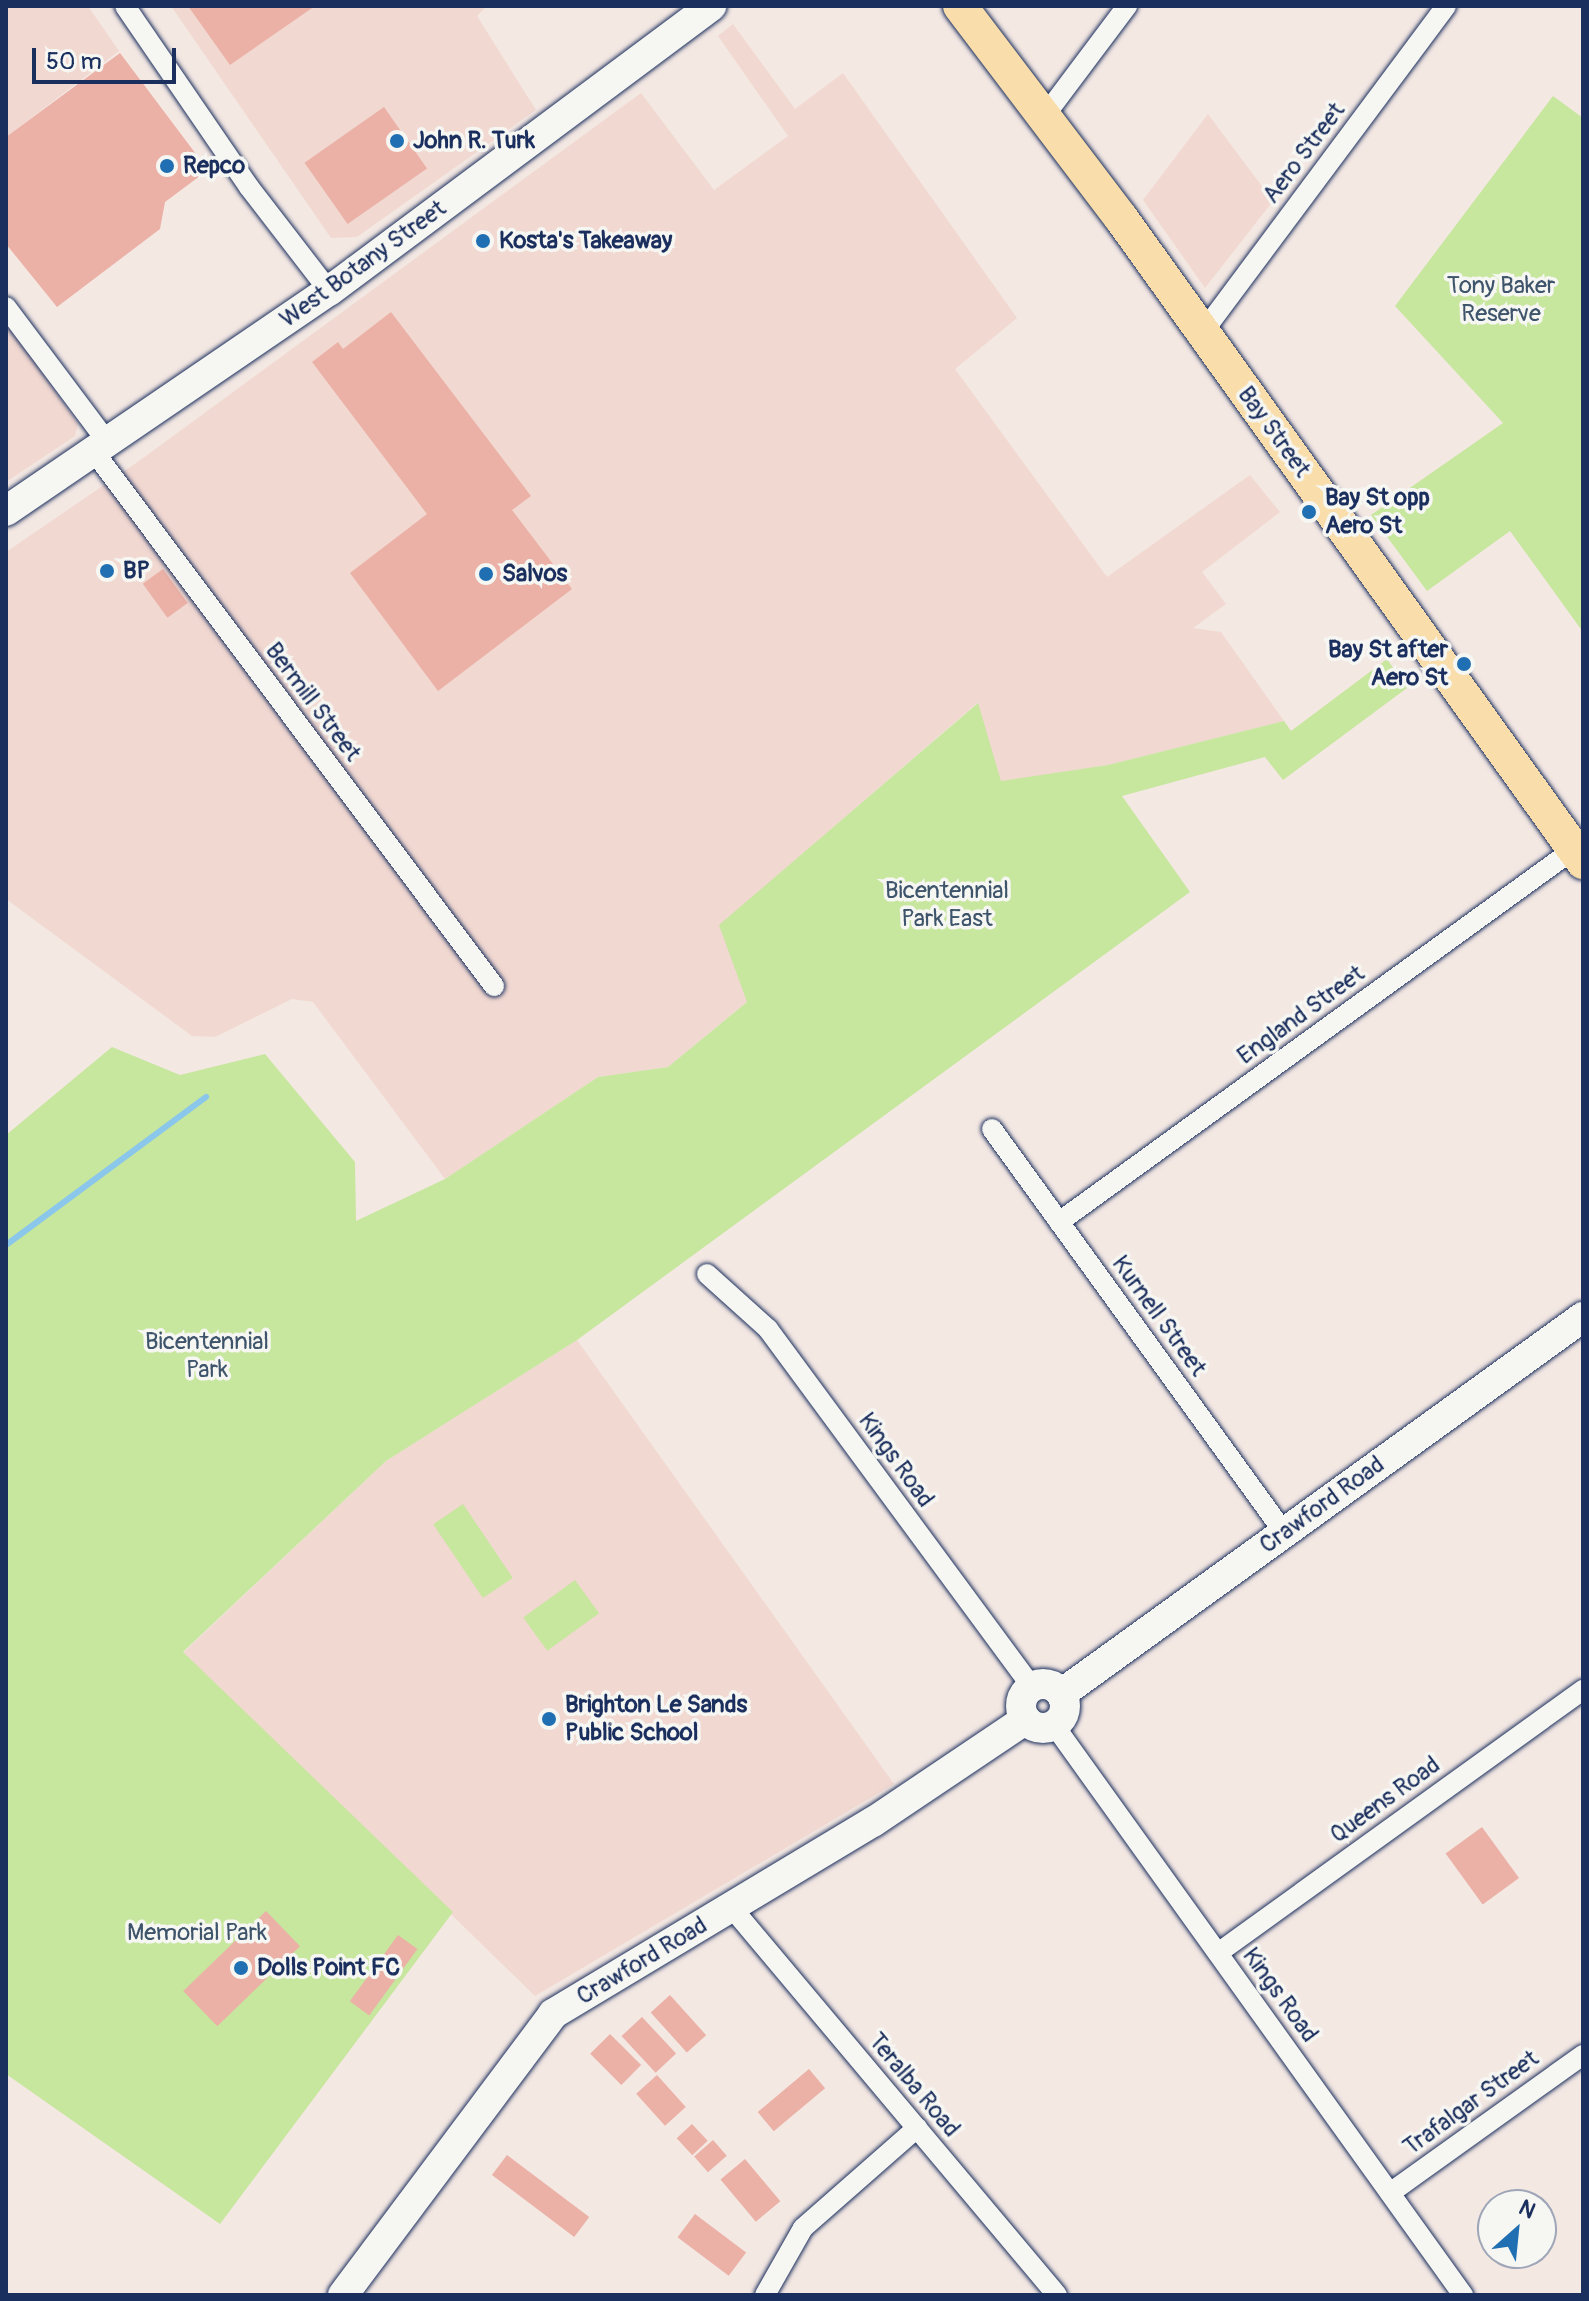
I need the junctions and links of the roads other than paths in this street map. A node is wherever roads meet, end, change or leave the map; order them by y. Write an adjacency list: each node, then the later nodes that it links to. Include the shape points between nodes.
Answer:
1 (125, 6): 7 (street, via 249,187)
2 (712, 6): 7 (street, West Botany Street)
3 (960, 6): 6 (main road, Bay Street)
4 (1127, 6): 6 (street)
5 (1446, 6): 9 (street, Aero Street)
6 (1043, 118): 9 (main road, Bay Street)
7 (329, 291): 10 (street, West Botany Street)
8 (6, 307): 10 (street, Bermill Street)
9 (1203, 332): 12 (main road, Bay Street)
10 (99, 444): 11 (street, West Botany Street); 13 (street, Bermill Street)
11 (6, 511)
12 (1578, 856): 15 (street, England Street)
13 (494, 986)
14 (992, 1129): 15 (street, Kurnell Street)
15 (1059, 1222): 18 (street, Kurnell Street)
16 (707, 1274): 19 (street, Kings Road, via 768,1329)
17 (1583, 1317): 18 (street, Crawford Road)
18 (1284, 1532): 19 (street, Crawford Road)
19 (1046, 1690): 21 (street, via 1064,1711)
20 (1583, 1690): 23 (street, Queens Road)
21 (1040, 1722): 22 (street, Crawford Road); 23 (street, Kings Road)
22 (732, 1908): 25 (street, Teralba Road); 27 (street, Crawford Road, via 553,2014)
23 (1218, 1953): 26 (street, Kings Road)
24 (1583, 2055): 26 (street, Trafalgar Street)
25 (917, 2128): 28 (street, via 803,2228); 29 (street, Teralba Road)
26 (1390, 2193): 30 (street, Kings Road)
27 (343, 2295)
28 (765, 2295)
29 (1057, 2295)
30 (1463, 2295)

